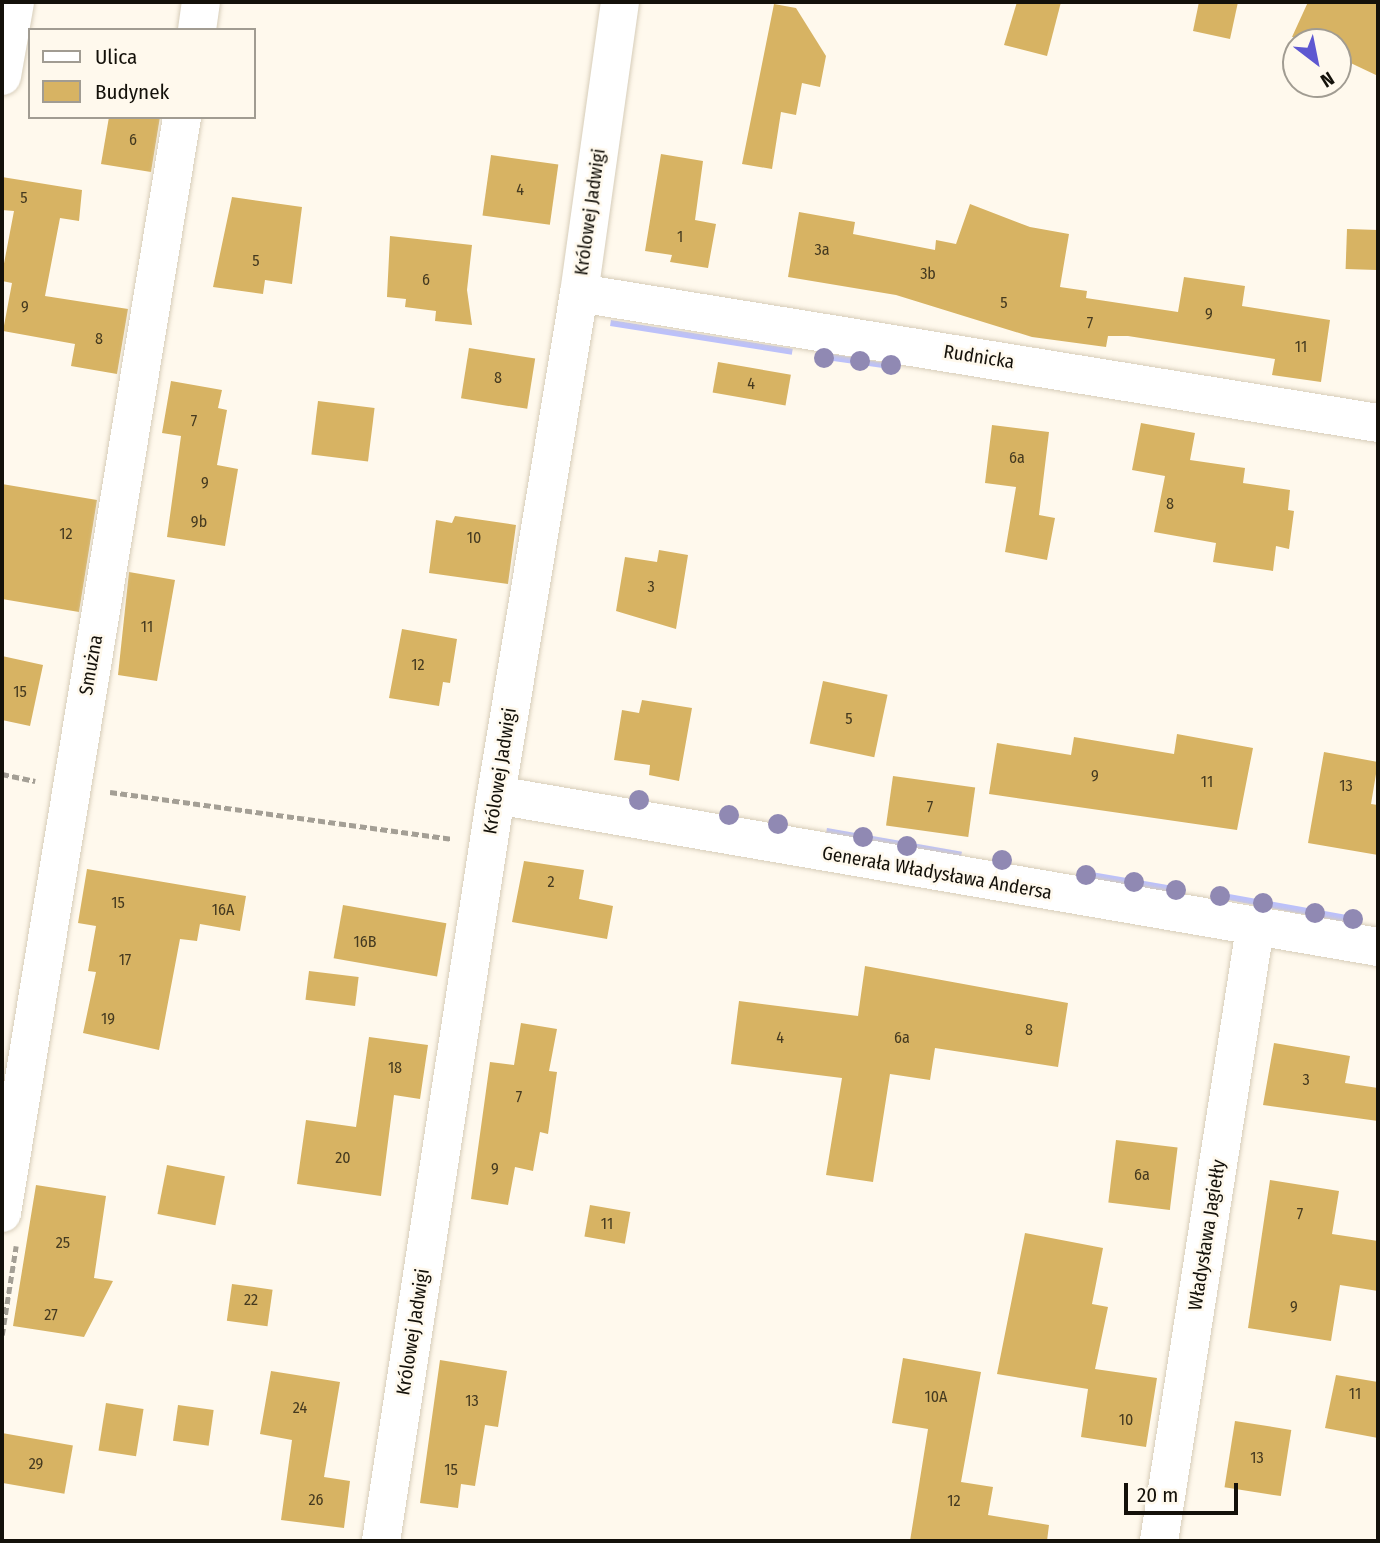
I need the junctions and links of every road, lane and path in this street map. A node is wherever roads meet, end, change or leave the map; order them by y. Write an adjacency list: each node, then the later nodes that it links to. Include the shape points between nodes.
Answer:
1 (15, 2): 5 (street)
2 (201, 2): 4 (street)
3 (620, 2): 7 (street, Królowej Jadwigi)
4 (197, 28)
5 (2, 76)
6 (182, 119): 10 (street, Smużna)
7 (579, 293): 8 (street, Rudnicka); 11 (street, Królowej Jadwigi)
8 (1378, 423)
9 (2, 774): 10 (path)
10 (70, 787): 12 (path); 15 (street, Smużna)
11 (496, 795): 13 (street, Generała Władysława Andersa); 16 (street, Królowej Jadwigi)
12 (454, 839)
13 (1255, 929): 14 (street, Generała Władysława Andersa); 17 (street, Władysława Jagiełły)
14 (1378, 947)
15 (2, 1213)
16 (381, 1541)
17 (1159, 1541)

